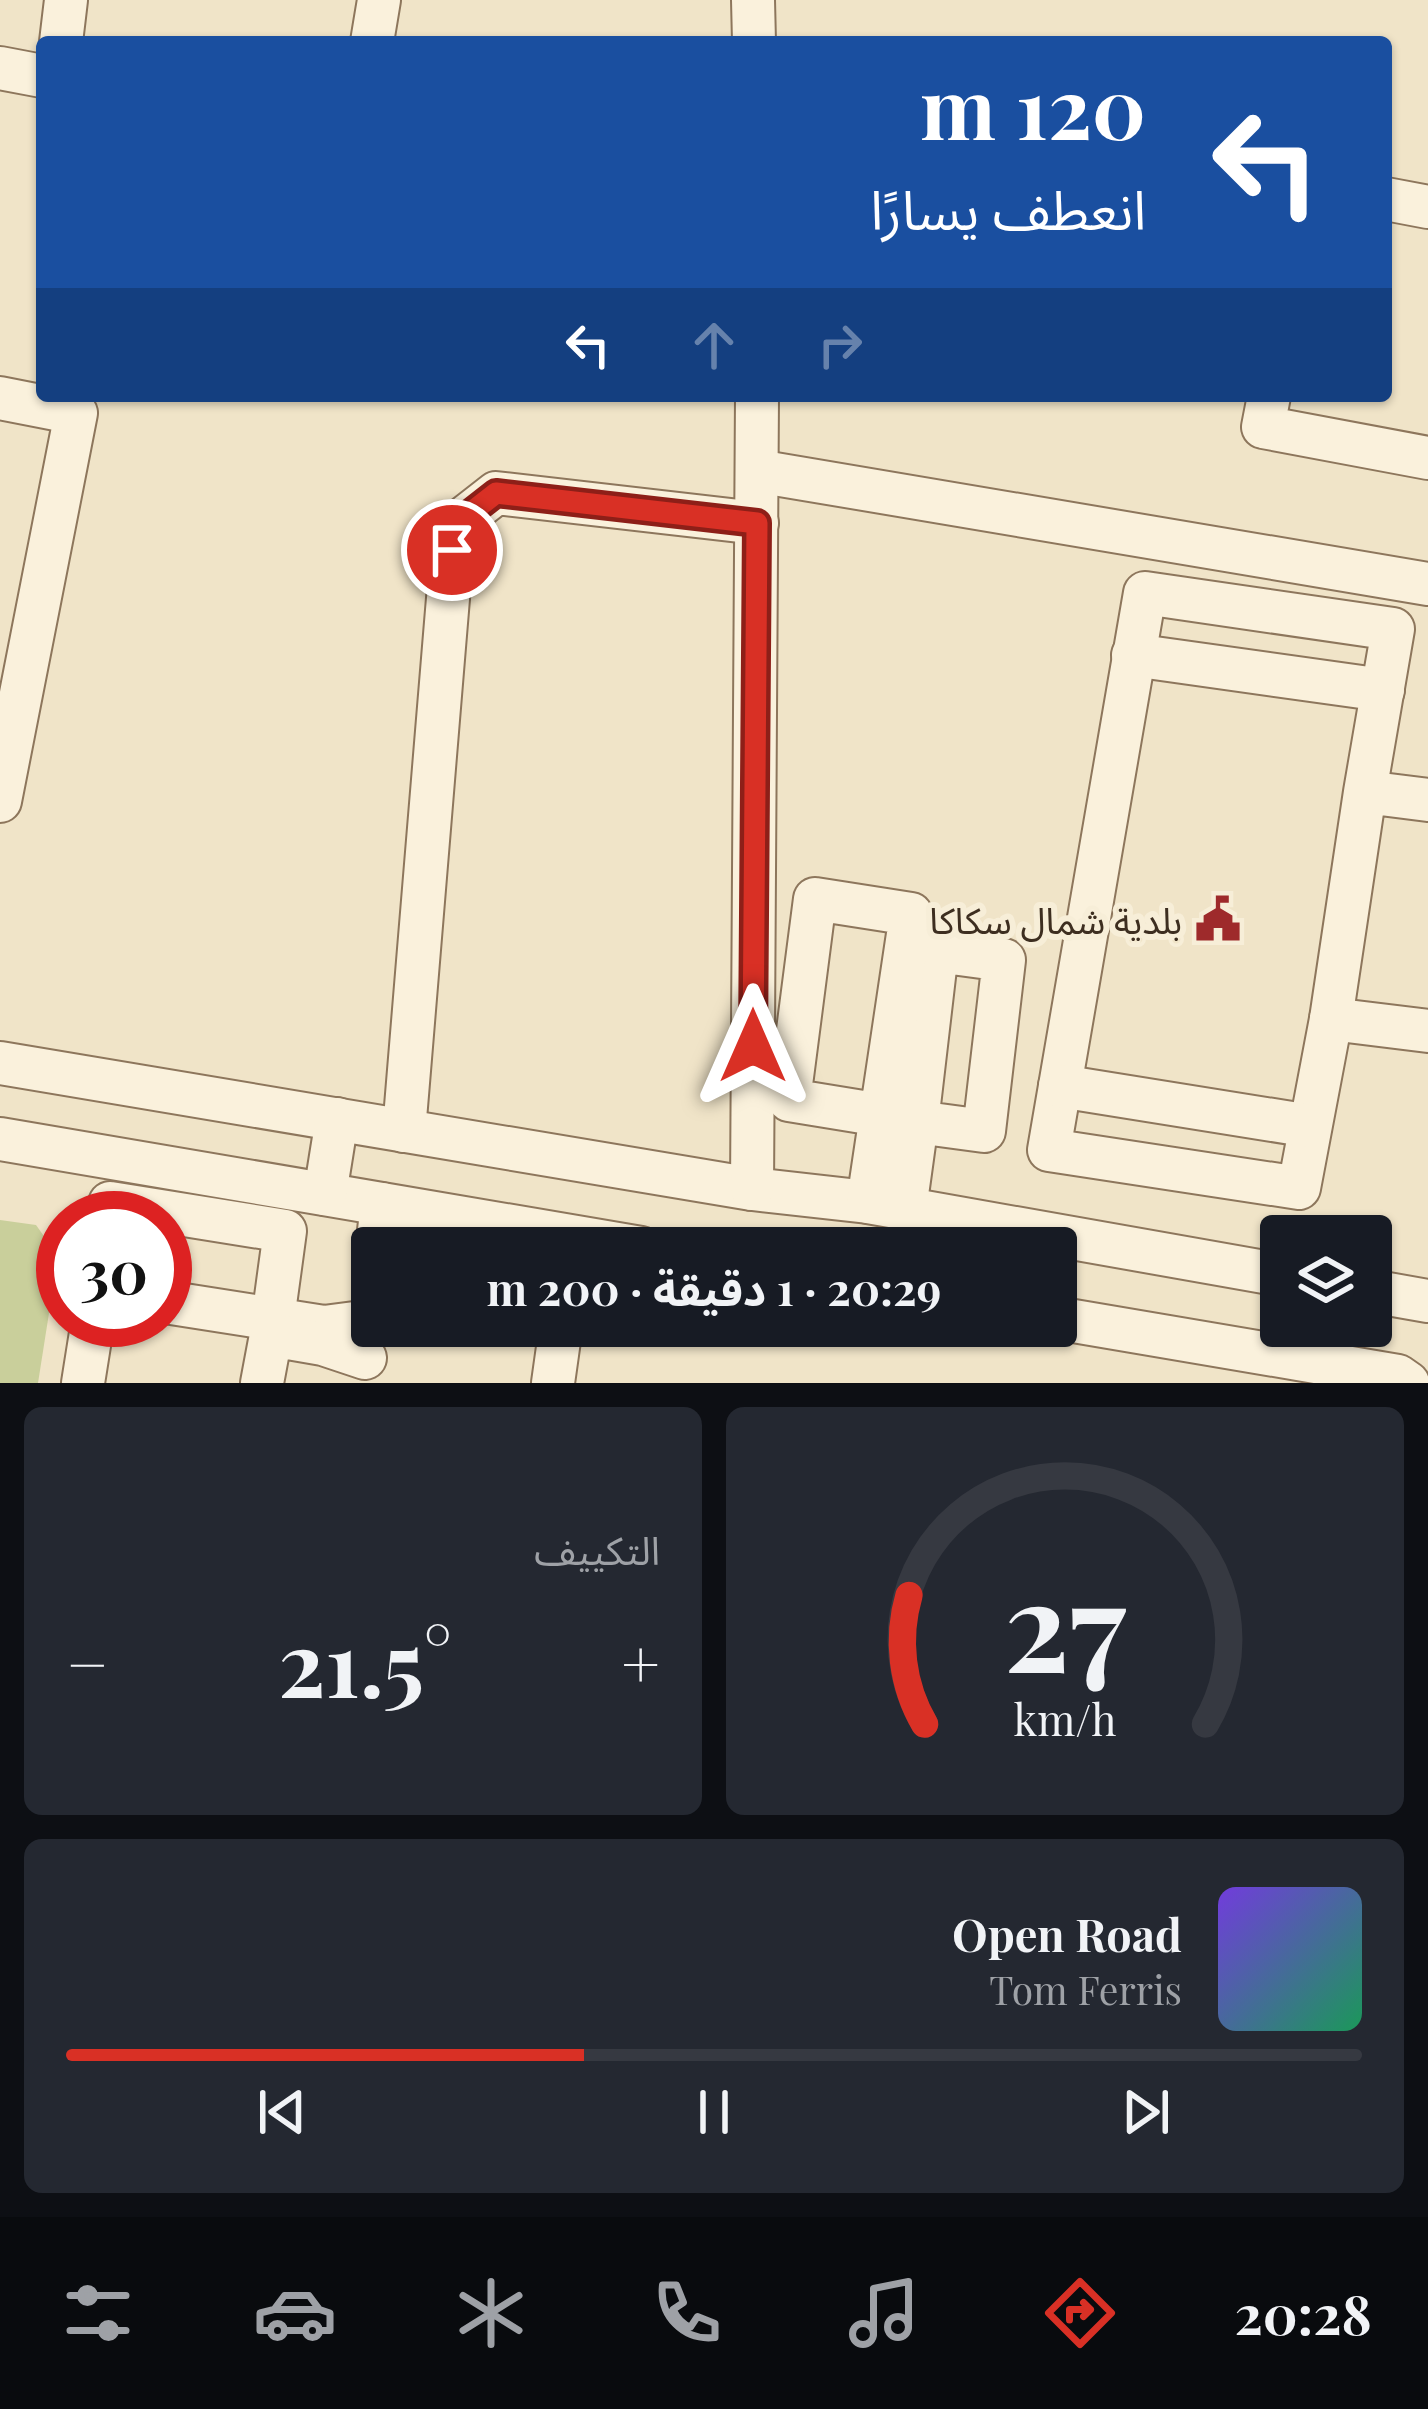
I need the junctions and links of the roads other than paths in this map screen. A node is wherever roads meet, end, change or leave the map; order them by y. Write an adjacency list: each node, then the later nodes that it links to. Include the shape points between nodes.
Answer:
1 (66, 0): 4 (street)
2 (379, 0): 5 (street)
3 (754, 0): 6 (street)
4 (63, 36)
5 (373, 36)
6 (754, 36)
7 (0, 68): 8 (street)
8 (36, 75)
9 (1392, 200): 10 (street)
10 (1428, 207)
11 (0, 398): 22 (street, via 76,413)
12 (757, 402): 15 (street)
13 (1268, 402): 14 (street, via 1263,427)
14 (1428, 458)
15 (757, 472): 16 (street); 17 (street)
16 (757, 523): 30 (street, via 496,493 464,518 452,550); 32 (street)
17 (1428, 584)
18 (1133, 655): 19 (street); 19 (street, via 1145,593 1394,629); 26 (street)
19 (1383, 690): 20 (street)
20 (1365, 792): 21 (street); 23 (street)
21 (1428, 800)
22 (0, 801)
23 (1331, 1019): 24 (street); 29 (street)
24 (1428, 1031)
25 (0, 1063): 28 (street)
26 (1060, 1086): 29 (street); 29 (street, via 1049,1150 1299,1188)
27 (899, 1118): 27 (street, via 789,1100 815,899 911,914); 35 (street)
28 (337, 1119): 30 (street); 33 (street)
29 (1310, 1126)
30 (404, 1131): 32 (street)
31 (0, 1139): 33 (street)
32 (752, 1189): 35 (street)
33 (325, 1195): 34 (street)
34 (382, 1204): 37 (street); 38 (street)
35 (886, 1206): 39 (street)
36 (192, 1217): 45 (street, via 285,1232)
37 (379, 1227)
38 (500, 1227)
39 (1260, 1271)
40 (1392, 1295): 41 (street)
41 (1428, 1301)
42 (192, 1308): 45 (street)
43 (192, 1322): 45 (street)
44 (1077, 1322): 54 (street)
45 (272, 1327): 46 (street); 51 (street)
46 (351, 1335)
47 (89, 1347): 50 (street)
48 (558, 1347): 52 (street)
49 (578, 1347): 53 (street)
50 (83, 1383)
51 (262, 1383)
52 (554, 1383)
53 (574, 1383)
54 (1408, 1383)

